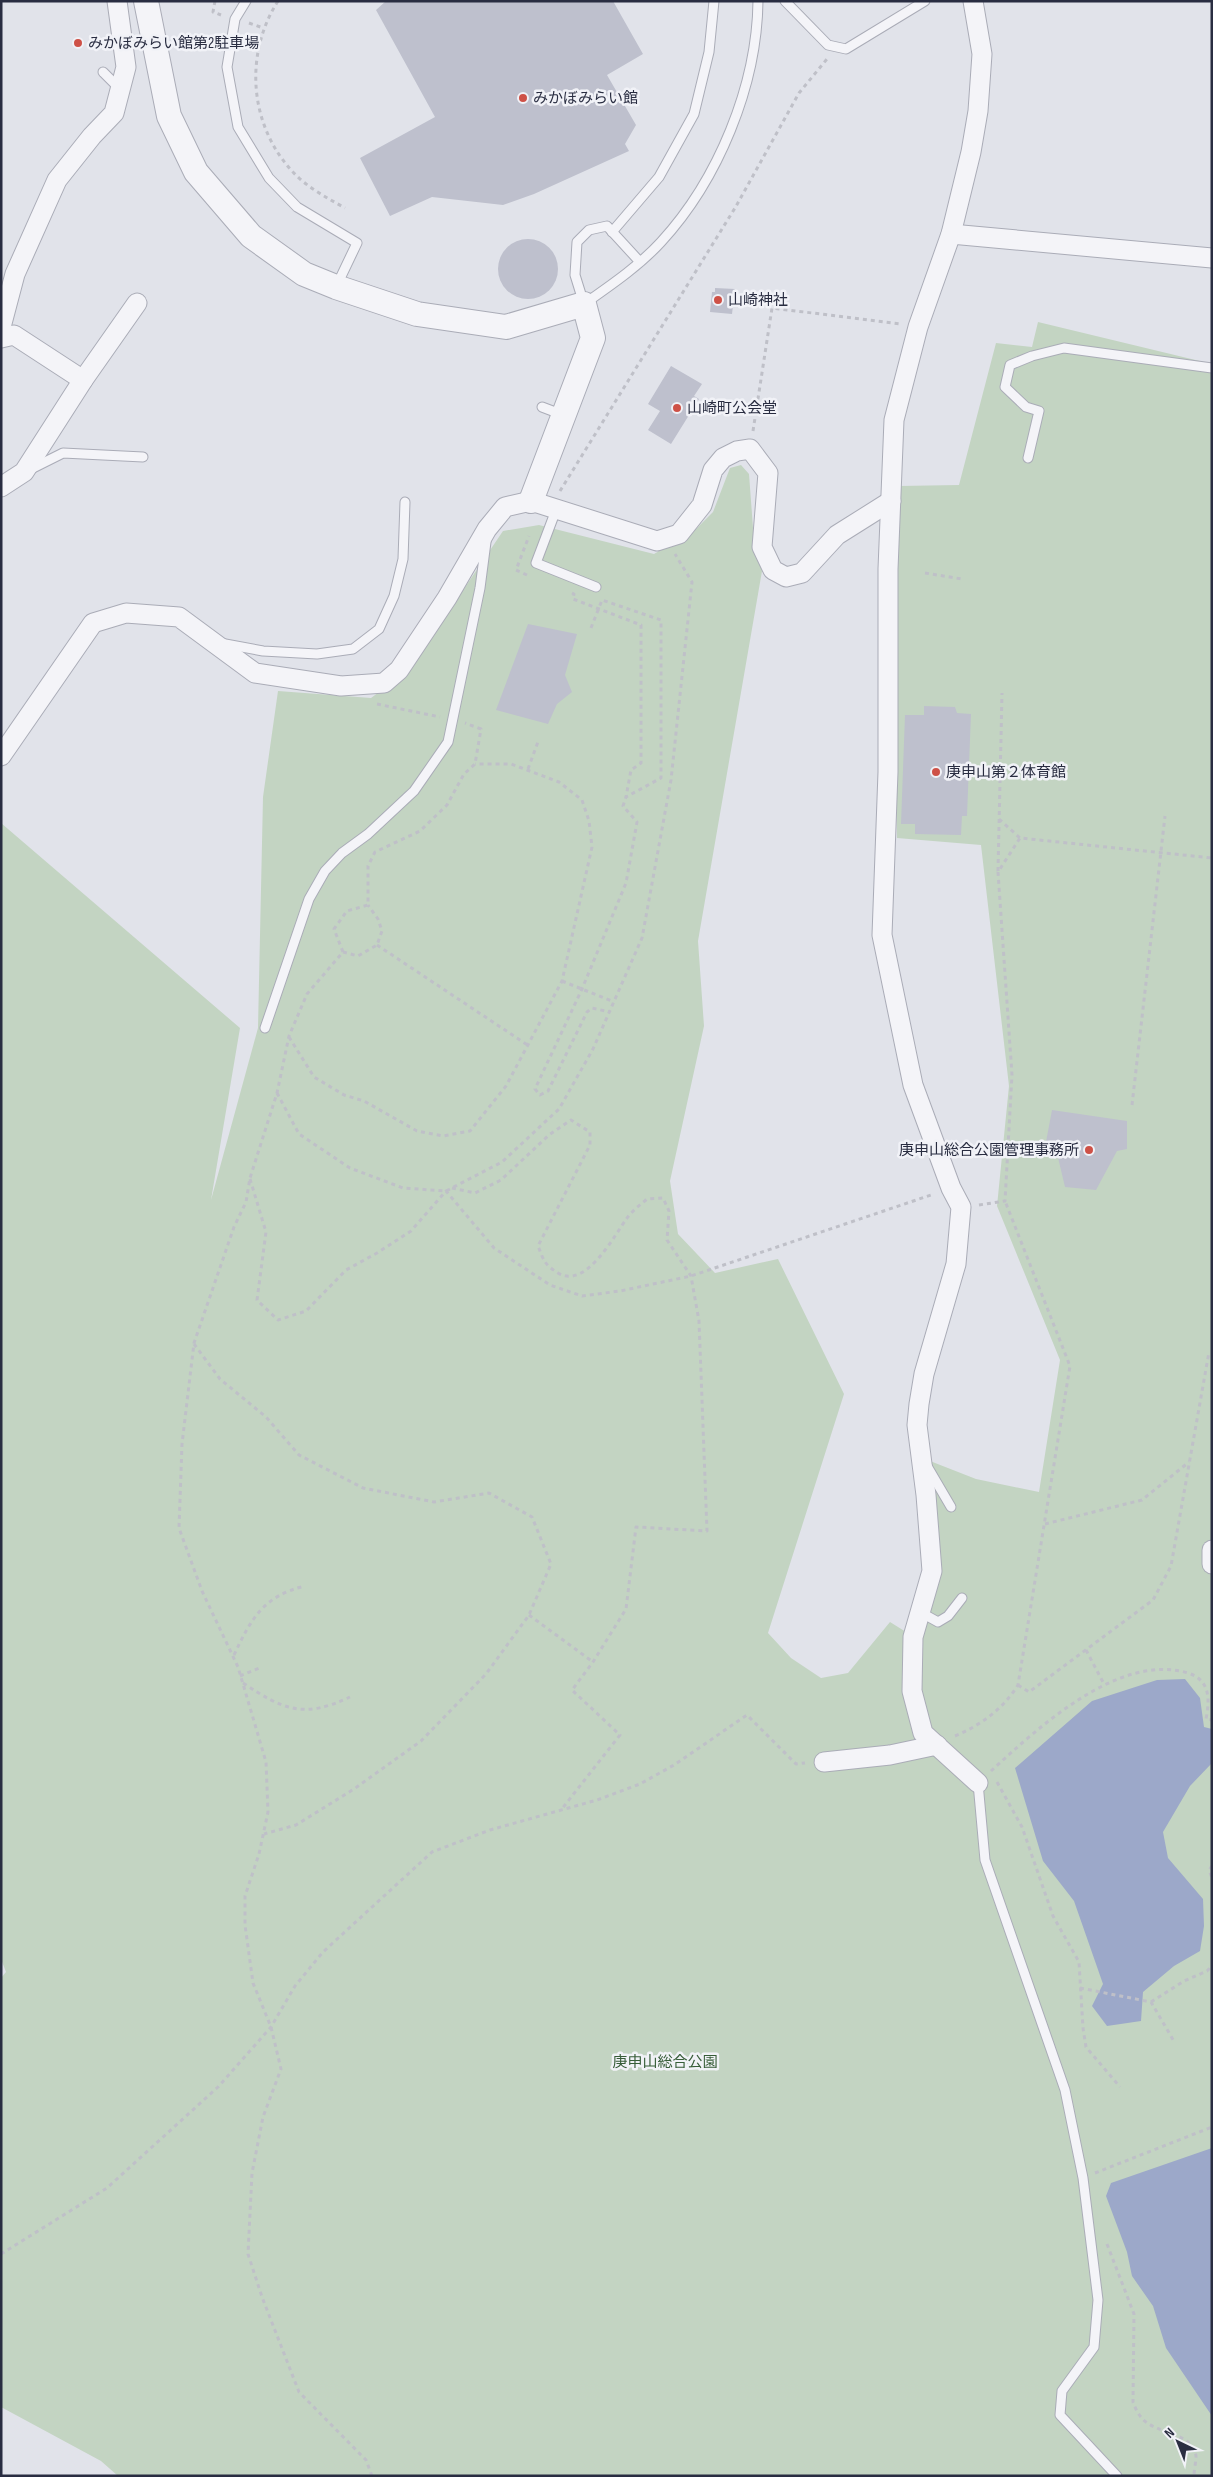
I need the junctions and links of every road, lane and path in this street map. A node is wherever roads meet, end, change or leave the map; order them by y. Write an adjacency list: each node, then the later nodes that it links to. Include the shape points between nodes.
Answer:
1 (117, 1): 14 (street, via 126,67)
2 (146, 1): 20 (street, via 169,116 196,172 251,236 304,274)
3 (215, 1): 11 (path)
4 (246, 1): 20 (lane, via 235,19 227,67 238,127 269,178 297,207 357,243)
5 (278, 1): 15 (path, via 259,40 255,80 259,111 272,141 299,178)
6 (714, 1): 16 (lane, via 709,52 694,114 658,178)
7 (758, 1): 19 (lane, via 758,25 734,125 690,207)
8 (785, 1): 12 (lane, via 828,45)
9 (925, 1): 12 (lane, via 846,49)
10 (973, 1): 17 (street, via 982,54 978,111)
11 (213, 12)
12 (837, 47): 37 (path, via 799,93 735,208 562,489)
13 (103, 72): 14 (lane)
14 (120, 89): 23 (street, via 114,113 57,180 15,274)
15 (345, 208)
16 (612, 232): 19 (lane); 22 (lane, via 606,226 589,230 577,242 575,275)
17 (951, 234): 18 (street); 24 (street)
18 (1212, 258)
19 (640, 262): 22 (lane)
20 (336, 287): 22 (street, via 417,314 506,326)
21 (137, 303): 27 (street)
22 (584, 304): 29 (street, via 593,338)
23 (1, 327)
24 (918, 327): 30 (path, via 772,308); 35 (street, via 894,420)
25 (1, 338): 27 (street, via 14,335)
26 (1212, 368): 32 (lane, via 1064,348 1010,365 1005,387 1026,407 1039,411)
27 (83, 380): 33 (street)
28 (542, 407): 29 (lane)
29 (564, 416): 37 (street)
30 (750, 449): 35 (street, via 768,473 762,547 773,570 786,577 802,573 837,535); 39 (street, via 723,458 712,470 702,505 679,534)
31 (143, 458): 33 (lane, via 63,453)
32 (1028, 458)
33 (24, 472): 34 (street)
34 (1, 487)
35 (891, 501): 77 (street, via 888,772 882,935 913,1085)
36 (405, 502): 48 (lane, via 404,559 394,596 380,629 353,648 317,654 263,651 228,643)
37 (543, 506): 38 (street, via 505,507); 39 (street, via 657,541); 44 (lane, via 536,563)
38 (487, 529): 48 (street, via 405,662 384,683 341,686 255,674); 51 (lane, via 480,588)
39 (666, 538): 68 (path, via 692,582 672,770 642,938)
40 (517, 563): 42 (path, via 516,570)
41 (925, 574): 43 (path)
42 (532, 577)
43 (962, 579)
44 (596, 587)
45 (566, 591): 46 (path, via 574,594 573,599)
46 (598, 609): 47 (path); 56 (path, via 641,625 641,763 631,770); 56 (path, via 602,600 661,620 661,778)
47 (591, 628)
48 (212, 644): 53 (street, via 179,617 126,613 93,623)
49 (1002, 693): 58 (path)
50 (371, 703): 51 (path)
51 (451, 719): 54 (path, via 480,729); 70 (lane, via 448,742 414,792 368,834 342,852 325,871 309,899)
52 (539, 739): 55 (path)
53 (1, 756)
54 (475, 764): 55 (path, via 511,764); 63 (path, via 464,774 447,805 420,830 375,852 368,866)
55 (528, 769): 66 (path, via 559,782 582,800 589,820 592,848)
56 (626, 796): 67 (path, via 623,806 637,822 626,884)
57 (1165, 816): 60 (path)
58 (999, 818): 59 (path); 62 (path)
59 (1020, 838): 60 (path); 62 (path)
60 (1160, 853): 61 (path); 74 (path)
61 (1212, 858)
62 (998, 872): 79 (path, via 1012,1075)
63 (368, 905): 64 (path, via 382,931); 65 (path, via 347,911 334,929)
64 (377, 945): 65 (path, via 358,956); 72 (path)
65 (342, 952): 71 (path, via 307,994)
66 (562, 981): 67 (path); 72 (path)
67 (582, 988): 68 (path); 69 (path, via 535,1089 540,1095 548,1091 587,1012 592,1008)
68 (614, 1002): 69 (path)
69 (610, 1012): 76 (path, via 560,1109 502,1162)
70 (265, 1028)
71 (289, 1036): 72 (path, via 314,1077 418,1131 443,1136 470,1131 506,1086); 73 (path)
72 (529, 1046)
73 (277, 1093): 75 (path); 78 (path, via 299,1134 350,1168 403,1188)
74 (1132, 1105)
75 (250, 1178): 78 (path, via 266,1232 257,1300 278,1320 306,1310 346,1270 411,1231); 82 (path, via 246,1202)
76 (452, 1188): 78 (path); 81 (path, via 475,1193 501,1180 549,1135 571,1120 590,1132 590,1145 538,1246 545,1265 564,1276 582,1274 600,1256 629,1215 647,1198 663,1198 669,1211 667,1240)
77 (951, 1188): 80 (street); 81 (path)
78 (446, 1191): 81 (path, via 494,1248 550,1285 582,1296)
79 (1004, 1201): 80 (path); 87 (path, via 1070,1366)
80 (961, 1207): 84 (street, via 956,1264 924,1374 919,1404)
81 (691, 1276): 96 (path, via 700,1341 707,1531 636,1527 626,1609)
82 (194, 1343): 93 (path, via 220,1379 266,1416 299,1455 363,1488 434,1502 488,1492 532,1517 551,1564); 95 (path, via 182,1444 179,1528 202,1590)
83 (1209, 1352): 85 (path)
84 (920, 1455): 86 (lane); 92 (street, via 932,1571)
85 (1189, 1462): 87 (path, via 1142,1500); 94 (path, via 1171,1566 1153,1600)
86 (951, 1506)
87 (1045, 1524): 101 (path)
88 (1212, 1550): 89 (street)
89 (1212, 1564)
90 (305, 1586): 95 (path, via 289,1589 267,1602 250,1621)
91 (962, 1598): 92 (lane, via 948,1616 938,1622)
92 (920, 1612): 104 (street, via 913,1637 912,1691 923,1733)
93 (529, 1615): 96 (path); 108 (path, via 486,1674 421,1741 354,1789 296,1824)
94 (1086, 1650): 100 (path); 101 (path, via 1029,1692)
95 (233, 1656): 98 (path)
96 (593, 1662): 107 (path, via 572,1690 620,1735)
97 (262, 1668): 98 (path)
98 (240, 1676): 99 (path)
99 (242, 1682): 102 (path, via 293,1710 318,1709); 108 (path, via 266,1762 268,1812)
100 (1104, 1684): 103 (path, via 1146,1670 1177,1670 1197,1676 1207,1688 1206,1719); 106 (path, via 1037,1732)
101 (1018, 1685): 104 (path, via 1007,1702 982,1722)
102 (350, 1696)
103 (1212, 1720)
104 (937, 1745): 105 (street, via 863,1759); 106 (street)
105 (824, 1762): 107 (path, via 796,1764 747,1715 640,1784)
106 (984, 1777): 112 (path, via 1022,1827 1053,1916 1079,1962); 118 (lane, via 985,1860 1065,2090)
107 (561, 1810): 114 (path, via 490,1830 432,1852 323,1952 295,1986)
108 (264, 1834): 114 (path, via 245,1896 245,1925 253,1983)
109 (1212, 1866): 110 (path, via 1209,1870)
110 (1212, 1878)
111 (1212, 1966): 113 (path)
112 (1080, 1988): 113 (path); 116 (path, via 1086,2047)
113 (1151, 2002): 115 (path)
114 (271, 2027): 120 (path, via 218,2087 108,2188); 121 (path, via 281,2069 262,2117 252,2173 248,2254 299,2392 366,2460)
115 (1175, 2043)
116 (1120, 2087)
117 (1212, 2126): 118 (path)
118 (1083, 2178): 119 (lane)
119 (1088, 2214): 122 (lane, via 1098,2300 1094,2347 1062,2391 1060,2415); 123 (path, via 1100,2228 1134,2314 1133,2402 1137,2412 1148,2424 1183,2438 1191,2445 1196,2456)
120 (1, 2254)
121 (372, 2476)
122 (1117, 2476)
123 (1194, 2476)

